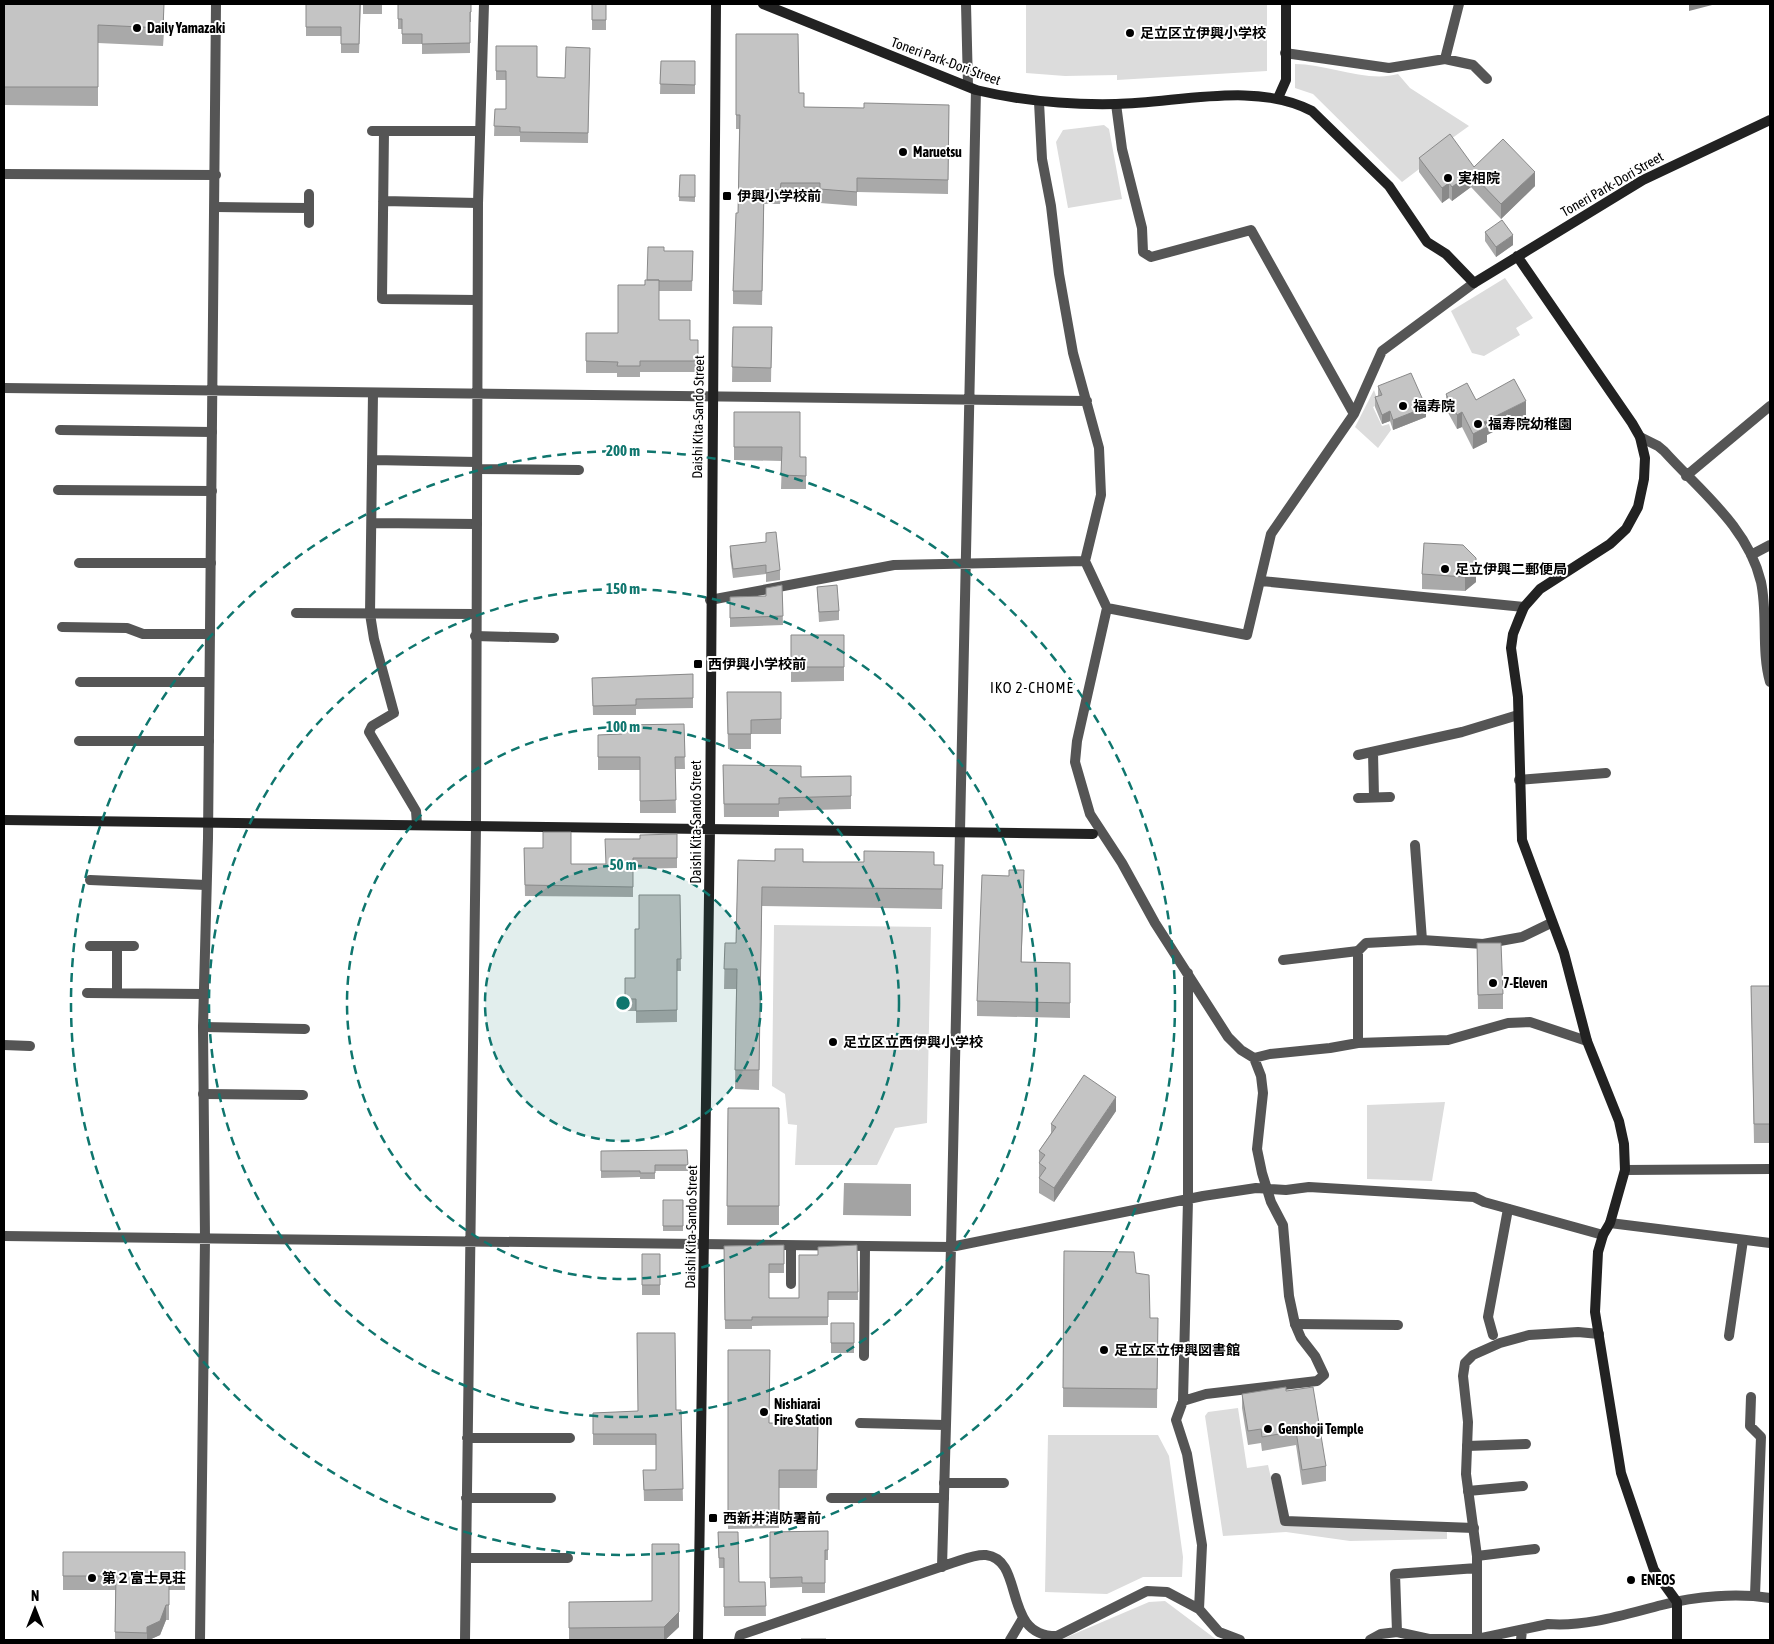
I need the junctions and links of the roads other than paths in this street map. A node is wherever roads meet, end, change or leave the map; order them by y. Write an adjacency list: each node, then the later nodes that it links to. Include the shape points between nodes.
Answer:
1 (216, 4): 20 (street)
2 (484, 4): 18 (street)
3 (716, 4): 34 (street, Daishi Kita-Sando Street)
4 (763, 4): 11 (street, Toneri Park-Dori Street)
5 (966, 4): 11 (street)
6 (1286, 4): 8 (street)
7 (1459, 4): 9 (street)
8 (1285, 53): 9 (street, via 1389,68); 12 (street, via 1286,80)
9 (1444, 59): 10 (street, via 1473,65)
10 (1487, 80)
11 (972, 88): 13 (street, Toneri Park-Dori Street); 35 (street)
12 (1278, 98): 14 (street, Toneri Park-Dori Street, via 1232,96); 28 (street, Toneri Park-Dori Street, via 1312,111 1389,186 1427,242 1446,254)
13 (1039, 102): 14 (street, Toneri Park-Dori Street); 36 (street, via 1042,158 1059,274 1073,353)
14 (1116, 104): 38 (street, via 1144,252 1151,257 1251,230)
15 (1770, 120): 27 (street, Toneri Park-Dori Street, via 1643,180)
16 (372, 131): 17 (street)
17 (384, 131): 18 (street); 22 (street)
18 (479, 131): 23 (street)
19 (4, 174): 20 (street)
20 (216, 175): 24 (street)
21 (309, 194): 25 (street)
22 (383, 201): 23 (street); 29 (street, via 382,298)
23 (478, 203): 29 (street)
24 (215, 207): 25 (street); 31 (street)
25 (309, 208): 26 (street)
26 (309, 223)
27 (1517, 256): 28 (street, Toneri Park-Dori Street); 41 (street)
28 (1474, 283): 38 (street, via 1382,351)
29 (477, 300): 33 (street)
30 (4, 388): 31 (street)
31 (214, 390): 32 (street); 40 (street)
32 (373, 393): 33 (street); 42 (street)
33 (477, 394): 34 (street); 43 (street)
34 (712, 395): 35 (street); 57 (street, Daishi Kita-Sando Street)
35 (969, 401): 36 (street); 55 (street)
36 (1087, 401): 52 (street, via 1099,448 1100,495)
37 (1770, 406): 45 (street)
38 (1354, 414): 56 (street, via 1270,534)
39 (60, 430): 40 (street)
40 (212, 432): 47 (street)
41 (1640, 437): 45 (street, via 1658,446); 58 (street, via 1644,479 1638,507 1626,529 1610,544 1540,589)
42 (373, 460): 43 (street); 48 (street)
43 (477, 465): 44 (street); 49 (street)
44 (579, 470)
45 (1686, 476): 51 (street, via 1733,524)
46 (58, 490): 47 (street)
47 (212, 491): 54 (street)
48 (372, 522): 49 (street); 61 (street)
49 (477, 524): 62 (street)
50 (1770, 544): 51 (street)
51 (1751, 555): 69 (street, via 1761,583)
52 (1084, 561): 55 (street); 59 (street)
53 (79, 563): 54 (street)
54 (210, 563): 64 (street)
55 (965, 564): 57 (street, via 894,565); 85 (street)
56 (1261, 581): 58 (street); 59 (street, via 1247,635)
57 (710, 600): 84 (street, Daishi Kita-Sando Street)
58 (1524, 607): 70 (street, via 1513,634 1512,648)
59 (1106, 608): 86 (street, via 1075,762)
60 (296, 613): 61 (street)
61 (370, 614): 62 (street); 82 (street, via 394,712 372,726 369,732 416,811)
62 (475, 614): 65 (street)
63 (62, 627): 64 (street, via 127,628 143,634)
64 (210, 634): 68 (street)
65 (475, 636): 66 (street); 83 (street)
66 (554, 638)
67 (80, 682): 68 (street)
68 (209, 682): 72 (street)
69 (1770, 682)
70 (1518, 715): 73 (street, via 1462,732); 76 (street)
71 (79, 741): 72 (street)
72 (209, 741): 81 (street)
73 (1373, 752): 74 (street); 77 (street)
74 (1358, 755)
75 (1606, 772): 76 (street)
76 (1519, 780): 90 (street, via 1522,840)
77 (1374, 797): 78 (street); 79 (street)
78 (1390, 797)
79 (1358, 798)
80 (4, 820): 81 (street)
81 (208, 823): 82 (street); 89 (street)
82 (417, 824): 83 (street)
83 (476, 826): 84 (street); 120 (street)
84 (710, 829): 85 (street); 122 (street, Daishi Kita-Sando Street)
85 (960, 834): 86 (street); 125 (street)
86 (1098, 834): 97 (street, via 1122,863 1155,923)
87 (1415, 845): 91 (street)
88 (90, 880): 89 (street)
89 (206, 885): 100 (street)
90 (1551, 923): 91 (street, via 1522,937 1484,944); 103 (street, via 1564,953)
91 (1422, 940): 95 (street, via 1366,943)
92 (90, 946): 93 (street)
93 (117, 946): 94 (street); 99 (street)
94 (134, 946)
95 (1358, 951): 96 (street); 104 (street)
96 (1283, 960)
97 (1188, 972): 107 (street, via 1228,1037); 113 (street)
98 (87, 994): 99 (street)
99 (117, 994): 100 (street)
100 (204, 994): 101 (street)
101 (203, 1027): 102 (street); 108 (street)
102 (305, 1029)
103 (1587, 1041): 104 (street, via 1520,1021 1448,1040); 111 (street, via 1619,1121)
104 (1358, 1042): 107 (street)
105 (4, 1046): 106 (street)
106 (30, 1046)
107 (1254, 1058): 112 (street, via 1261,1076 1262,1093 1257,1149)
108 (203, 1094): 109 (street); 118 (street)
109 (303, 1095)
110 (1770, 1169): 111 (street)
111 (1625, 1170): 115 (street)
112 (1267, 1189): 113 (street, via 1256,1188); 114 (street, via 1309,1187 1456,1195 1474,1197); 127 (street, via 1283,1225 1289,1296)
113 (1188, 1200): 125 (street); 134 (street)
114 (1508, 1209): 116 (street); 130 (street, via 1488,1317)
115 (1610, 1223): 116 (street); 119 (street)
116 (1603, 1235): 129 (street, via 1598,1252 1595,1312)
117 (4, 1236): 118 (street)
118 (204, 1239): 120 (street); 165 (street)
119 (1743, 1240): 121 (street); 131 (street)
120 (470, 1241): 122 (street); 137 (street)
121 (1770, 1243)
122 (705, 1244): 123 (street); 167 (street, Daishi Kita-Sando Street)
123 (792, 1246): 124 (street); 126 (street)
124 (865, 1246): 125 (street); 132 (street)
125 (951, 1247): 136 (street)
126 (791, 1284)
127 (1295, 1324): 128 (street); 134 (street, via 1324,1375 1317,1381 1206,1394)
128 (1398, 1325)
129 (1599, 1334): 140 (street, via 1529,1334 1473,1355 1465,1363 1463,1376); 159 (street, via 1621,1473 1654,1570)
130 (1494, 1335)
131 (1729, 1336)
132 (864, 1356)
133 (1751, 1397): 157 (street, via 1750,1426 1761,1437)
134 (1183, 1401): 160 (street, via 1176,1420 1187,1454 1202,1545)
135 (860, 1423): 136 (street)
136 (945, 1425): 142 (street)
137 (467, 1438): 138 (street); 146 (street)
138 (570, 1438)
139 (1526, 1444): 140 (street)
140 (1467, 1446): 145 (street)
141 (1276, 1478): 150 (street, via 1285,1521)
142 (944, 1483): 143 (street); 149 (street)
143 (1004, 1483)
144 (1523, 1486): 145 (street)
145 (1468, 1491): 150 (street)
146 (466, 1498): 147 (street); 153 (street)
147 (551, 1498)
148 (831, 1498): 149 (street)
149 (944, 1498): 155 (street)
150 (1474, 1528): 152 (street)
151 (1535, 1549): 152 (street)
152 (1478, 1556): 156 (street)
153 (466, 1558): 154 (street); 166 (street)
154 (568, 1558)
155 (942, 1567): 161 (street, via 978,1556 997,1559 1004,1567); 168 (street, via 740,1635)
156 (1477, 1568): 162 (street, via 1395,1574); 164 (street)
157 (1755, 1595): 158 (street); 159 (street)
158 (1770, 1598)
159 (1678, 1602): 163 (street, via 1616,1618 1548,1624); 172 (street)
160 (1199, 1609): 161 (street, via 1167,1592 1147,1591 1057,1636 1037,1633); 170 (street, via 1219,1632)
161 (1023, 1618): 169 (street)
162 (1397, 1632): 164 (street, via 1429,1639); 171 (street, via 1381,1634)
163 (1522, 1635): 164 (street)
164 (1478, 1639)
165 (200, 1640)
166 (465, 1640)
167 (698, 1640)
168 (739, 1640)
169 (1010, 1640)
170 (1240, 1640)
171 (1370, 1640)
172 (1677, 1640)

